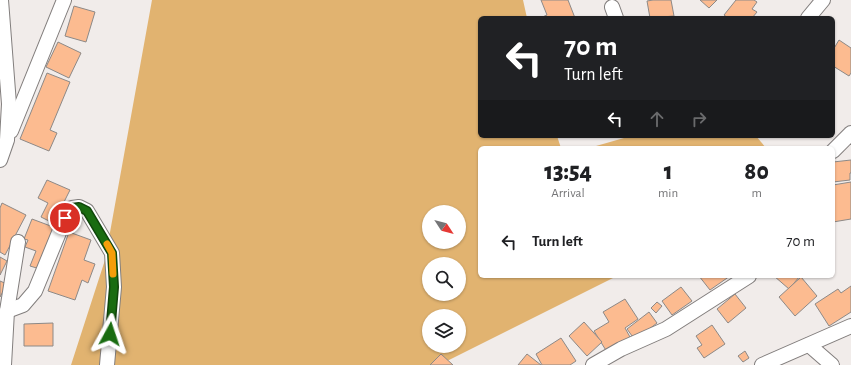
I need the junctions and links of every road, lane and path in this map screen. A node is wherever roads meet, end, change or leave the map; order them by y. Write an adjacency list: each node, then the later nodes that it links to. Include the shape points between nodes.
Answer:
1 (1, 0): 6 (street, via 9,104)
2 (64, 0): 6 (street)
3 (823, 0): 4 (street)
4 (810, 16)
5 (851, 133): 7 (street)
6 (7, 140): 8 (street)
7 (835, 148)
8 (0, 160)
9 (18, 242): 11 (street)
10 (746, 278): 16 (street, via 666,329)
11 (8, 311): 14 (street); 15 (street, via 23,305 35,292 68,213 72,208 79,207 87,211 112,253 114,287)
12 (851, 326): 13 (street)
13 (809, 345): 17 (street); 18 (street)
14 (4, 365)
15 (107, 365)
16 (593, 365)
17 (762, 365)
18 (832, 365)

